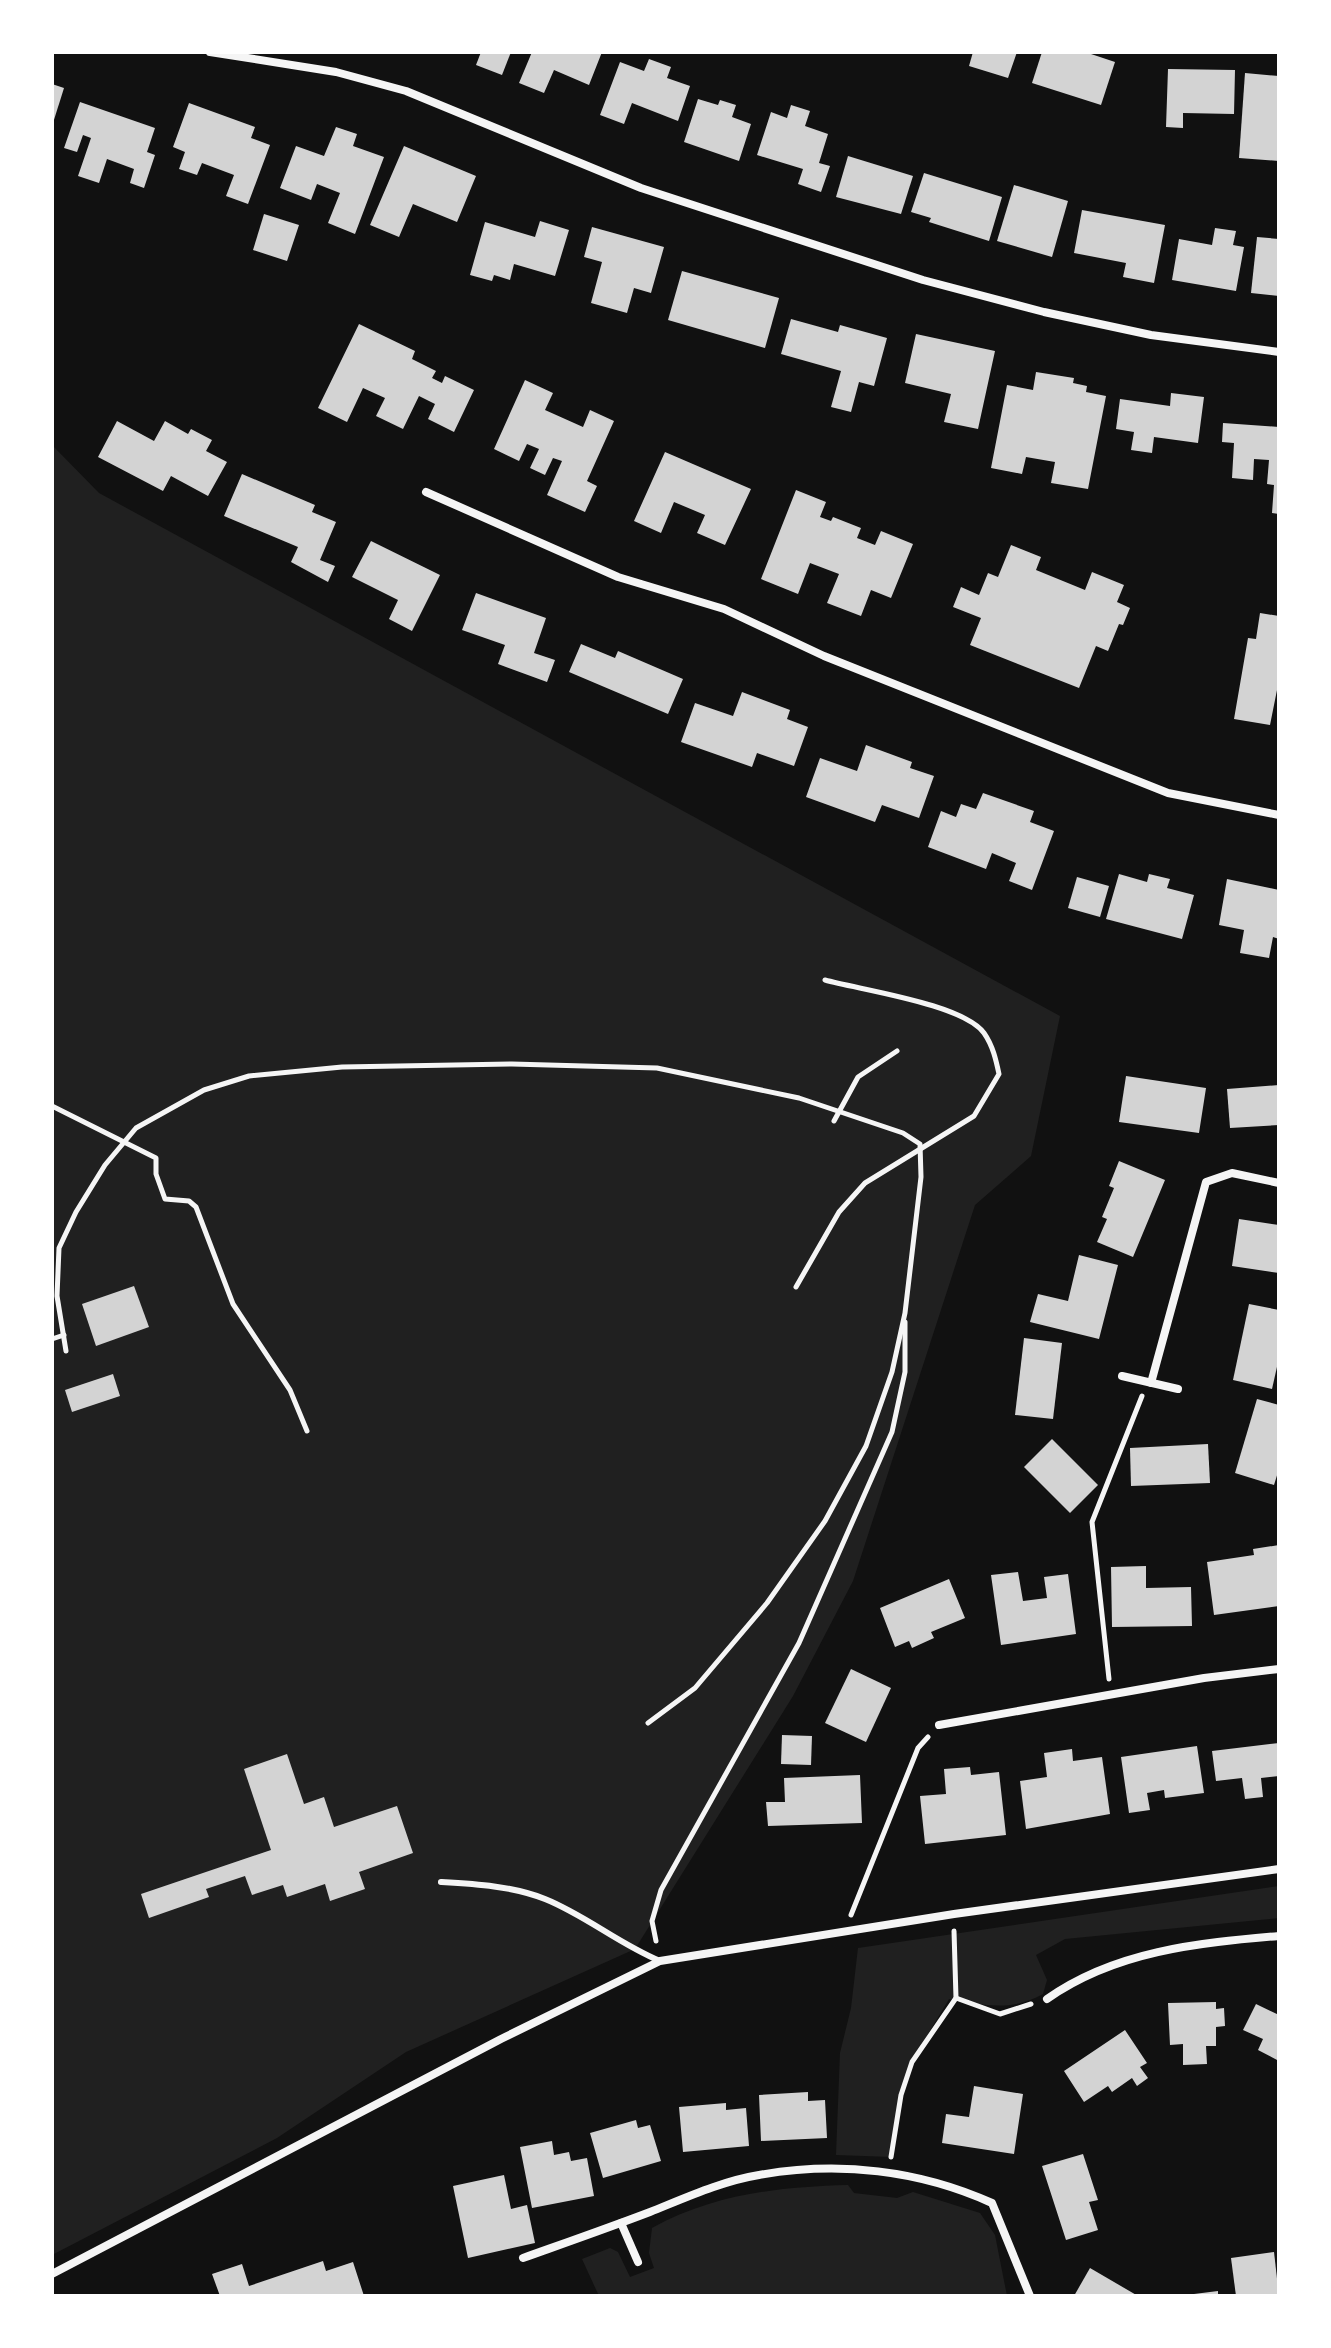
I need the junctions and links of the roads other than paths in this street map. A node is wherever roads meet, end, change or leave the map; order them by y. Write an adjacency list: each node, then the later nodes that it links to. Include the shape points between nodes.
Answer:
1 (210, 52): 2 (street, via 336,72 406,91 641,188 923,280 1151,335)
2 (1279, 352)
3 (426, 492): 4 (street, via 618,577 724,609 824,656 1168,793)
4 (1279, 815)
5 (1279, 1183): 7 (street, via 1232,1173 1206,1182)
6 (1122, 1376): 7 (street)
7 (1151, 1383): 8 (street)
8 (1178, 1389)
9 (1279, 1669): 10 (street)
10 (939, 1725)
11 (1279, 1869): 14 (street)
12 (441, 1882): 14 (lane, via 492,1885 545,1899 625,1947)
13 (1279, 1936): 15 (street, via 1123,1959 1079,1976)
14 (660, 1961): 19 (street)
15 (1047, 1999)
16 (621, 2223): 17 (street); 18 (street); 20 (street, via 759,2175 889,2170 955,2186 992,2203)
17 (523, 2258)
18 (638, 2262)
19 (52, 2274)
20 (1030, 2296)

